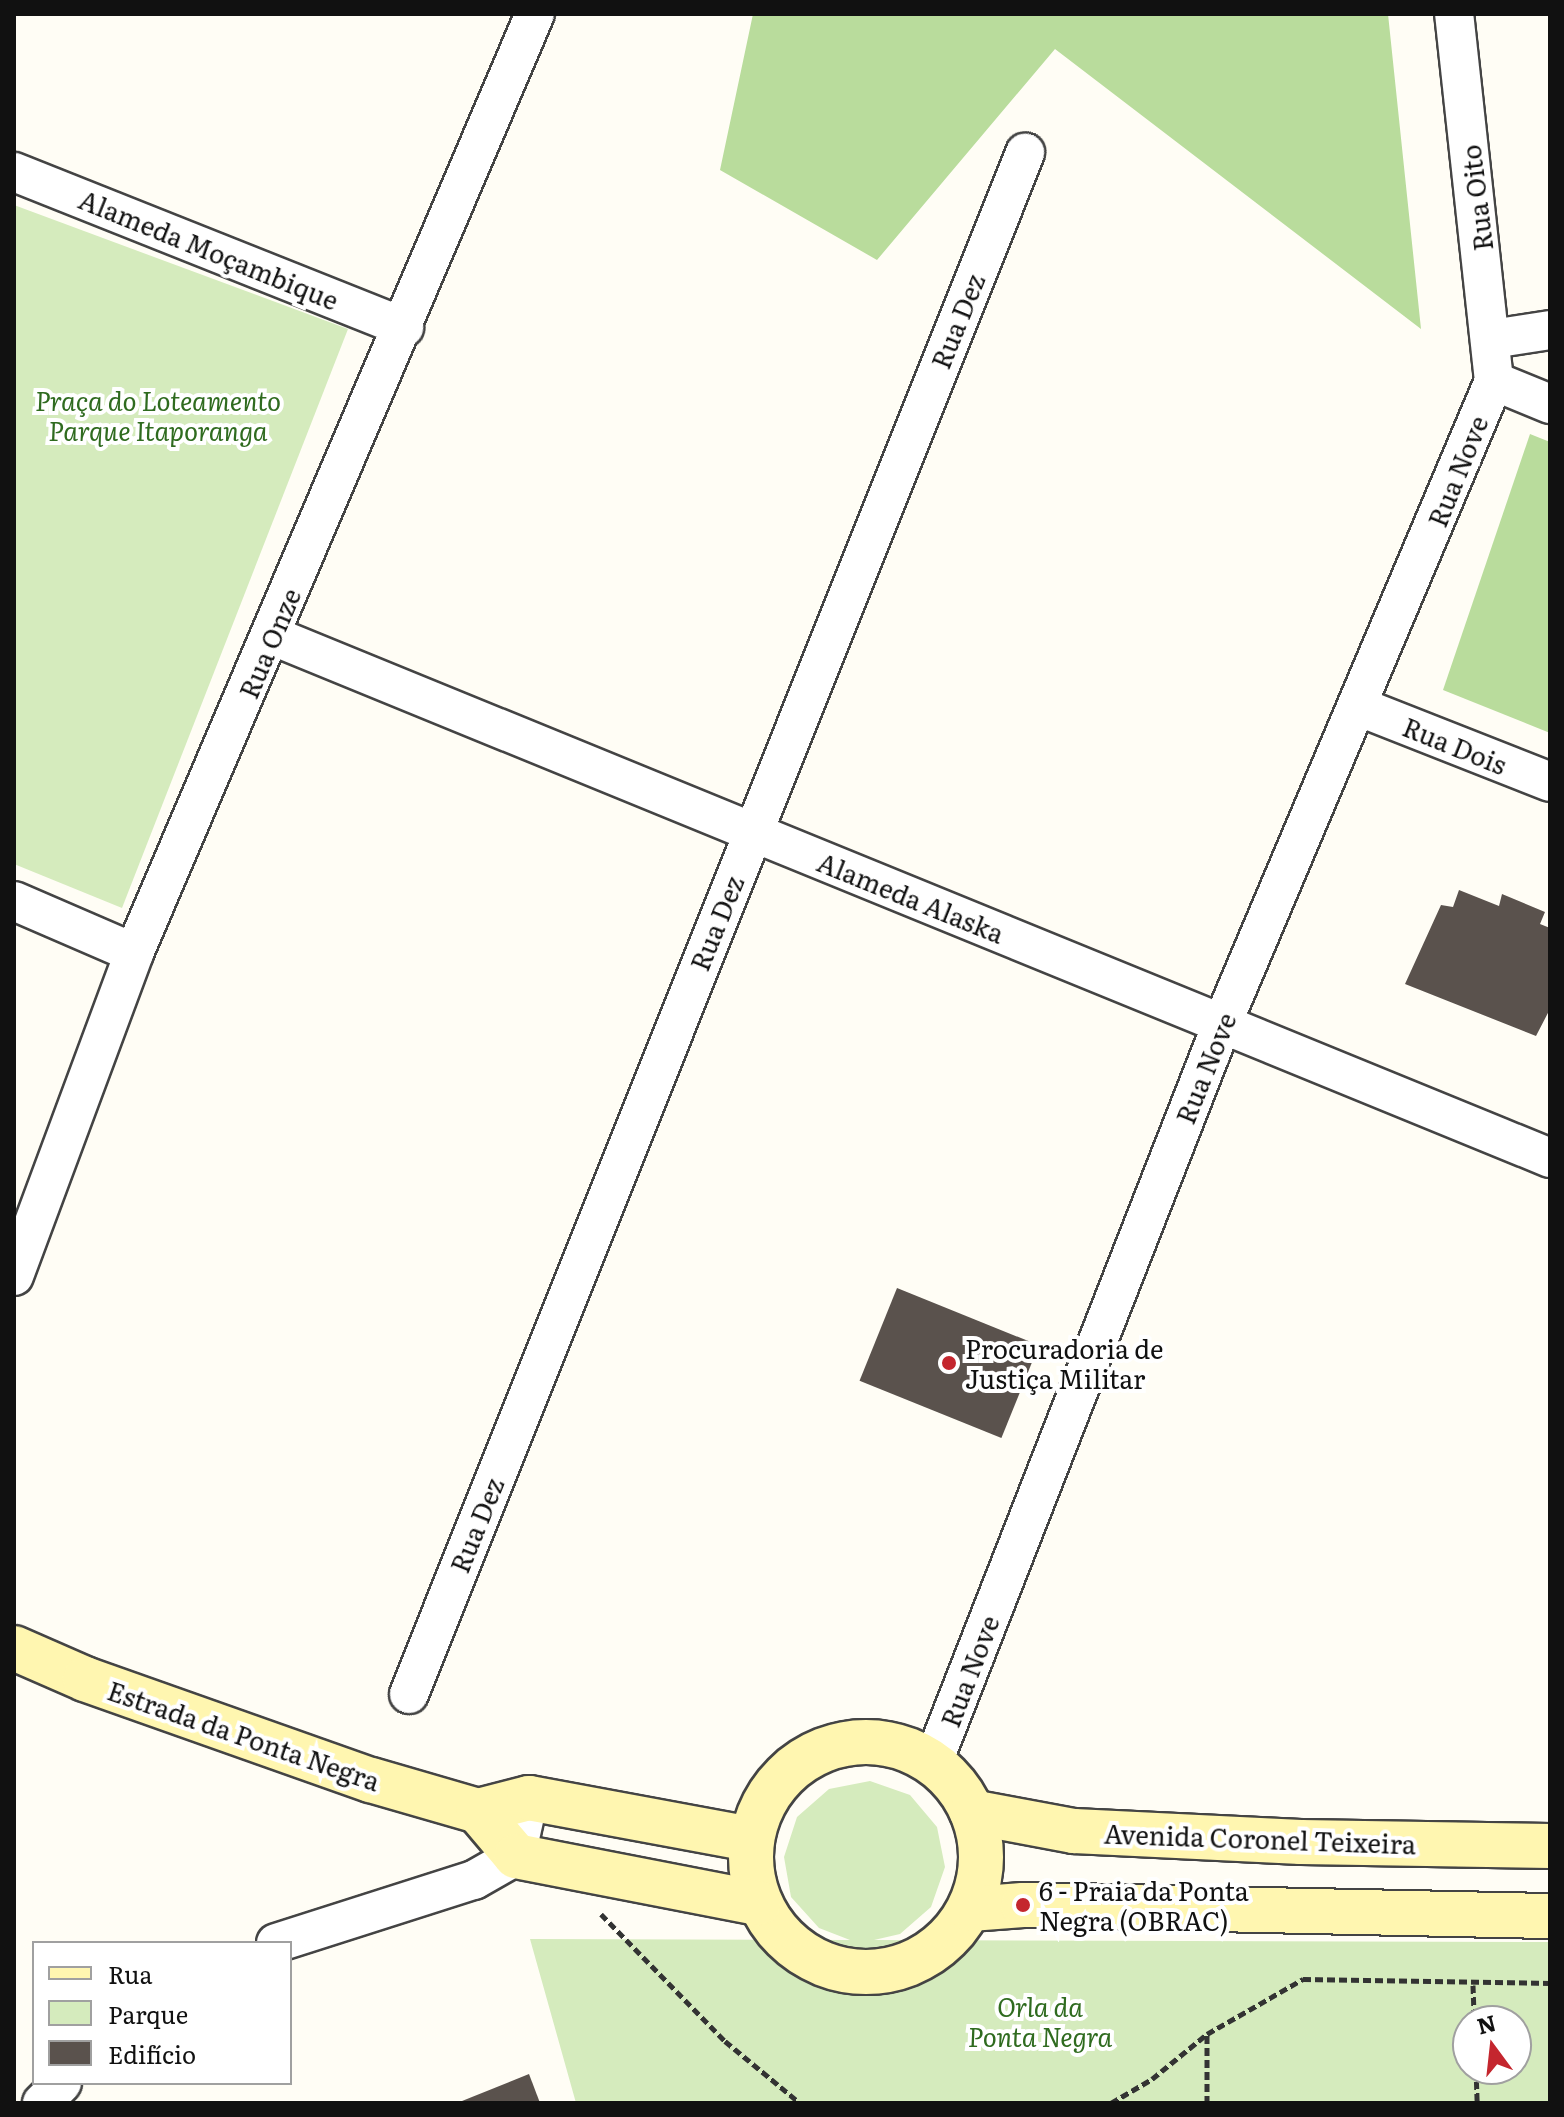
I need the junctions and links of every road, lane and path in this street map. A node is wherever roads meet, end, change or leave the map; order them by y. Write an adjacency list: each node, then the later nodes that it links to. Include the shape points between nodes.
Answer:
1 (535, 14): 5 (street, Rua Onze)
2 (1454, 14): 7 (street, Rua Oito)
3 (1025, 153): 13 (street, Rua Dez)
4 (14, 172): 5 (street, Alameda Moçambique)
5 (404, 327): 10 (street, Rua Onze)
6 (1550, 330): 7 (street)
7 (1492, 339): 8 (street, Rua Oito)
8 (1494, 381): 9 (street); 11 (street, Rua Nove)
9 (1550, 404)
10 (273, 636): 13 (street, Alameda Alaska); 15 (street, Rua Onze)
11 (1360, 707): 12 (street, Rua Dois); 16 (street, Rua Nove)
12 (1550, 782)
13 (752, 832): 16 (street, Alameda Alaska); 20 (street, Rua Dez)
14 (14, 901): 15 (street)
15 (134, 953): 18 (street, Rua Onze)
16 (1222, 1024): 17 (street, Alameda Alaska); 21 (street, Rua Nove)
17 (1550, 1158)
18 (14, 1276)
19 (14, 1648): 23 (street, Estrada da Ponta Negra, via 85,1679 310,1759)
20 (409, 1694)
21 (933, 1762): 24 (street, via 956,1783); 25 (street, via 898,1745 858,1740 820,1750 787,1771 763,1802)
22 (529, 1798): 23 (street); 25 (street); 27 (street)
23 (478, 1811): 27 (street)
24 (972, 1812): 26 (street, Avenida Coronel Teixeira, via 1074,1831); 30 (street, via 982,1842 980,1876)
25 (750, 1839): 28 (street)
26 (1550, 1846)
27 (516, 1856): 28 (street); 32 (street, via 474,1880)
28 (758, 1903): 30 (street, via 778,1934 808,1957 843,1970 880,1971 916,1961)
29 (594, 1907): 39 (path, via 725,2041)
30 (970, 1909): 31 (street, via 1023,1905)
31 (1550, 1916)
32 (282, 1941)
33 (1550, 1983): 34 (path)
34 (1473, 1985): 35 (path); 36 (path, via 1303,1979)
35 (1474, 2005)
36 (1207, 2034): 40 (path, via 1152,2079); 41 (path)
37 (60, 2085): 38 (street)
38 (42, 2103)
39 (800, 2103)
40 (1111, 2103)
41 (1207, 2103)

